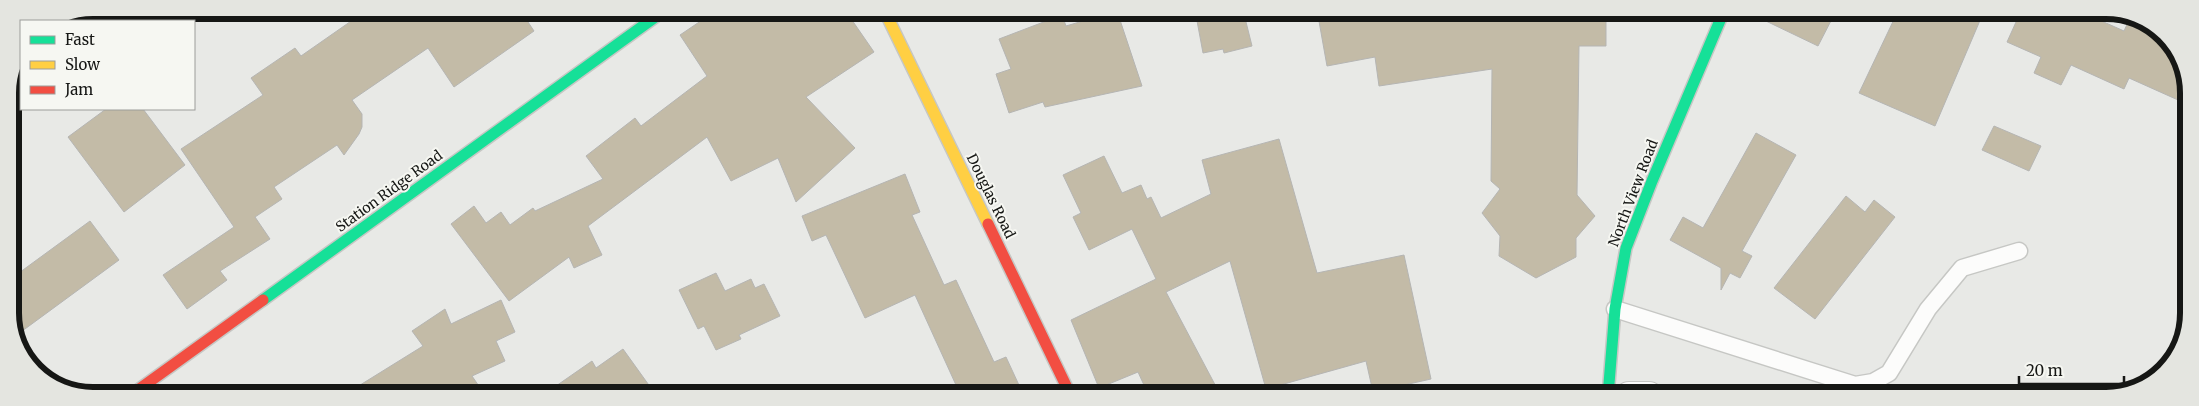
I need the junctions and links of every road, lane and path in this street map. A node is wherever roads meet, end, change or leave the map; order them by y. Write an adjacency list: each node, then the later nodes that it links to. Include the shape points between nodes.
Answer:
1 (653, 19): 6 (street, Station Ridge Road)
2 (888, 19): 7 (street, Douglas Road)
3 (1721, 19): 5 (street, North View Road, via 1626,248)
4 (2019, 251): 5 (lane, via 1962,268 1928,309 1889,372 1873,382 1855,385)
5 (1615, 309): 8 (street, North View Road)
6 (142, 387)
7 (1067, 387)
8 (1609, 387)

